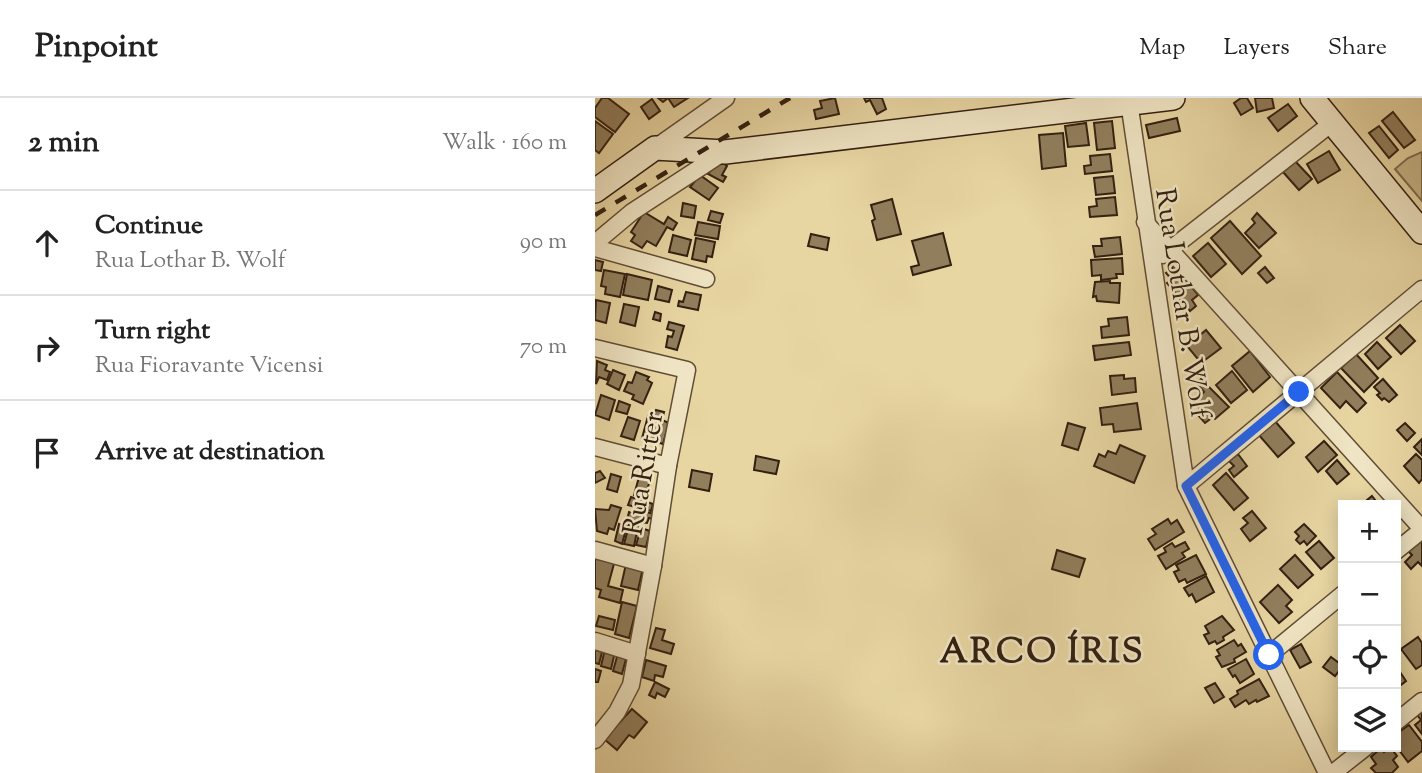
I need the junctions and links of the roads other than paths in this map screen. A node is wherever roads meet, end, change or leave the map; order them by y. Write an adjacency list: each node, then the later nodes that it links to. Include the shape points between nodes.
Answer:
1 (726, 98): 6 (street)
2 (1173, 98): 4 (street)
3 (1313, 98): 5 (street)
4 (1129, 102): 7 (street); 9 (street, Rua Lothar B. Wolf)
5 (1332, 122): 10 (street); 12 (street)
6 (655, 148): 7 (street); 8 (street)
7 (725, 152): 11 (street, via 632,212)
8 (595, 191)
9 (1145, 222): 12 (street); 13 (street, Rua Lothar B. Wolf)
10 (1422, 232)
11 (595, 246): 14 (street)
12 (1170, 249): 13 (street); 17 (street)
13 (1151, 264): 20 (street, Rua Lothar B. Wolf)
14 (706, 279)
15 (1422, 289): 17 (street)
16 (595, 348): 19 (street, Rua Ritter, via 687,370)
17 (1299, 392): 20 (street); 21 (street)
18 (595, 447): 19 (street)
19 (668, 466): 24 (street, Rua Ritter)
20 (1186, 486): 28 (street, Rua Lothar B. Wolf)
21 (1422, 529): 22 (street)
22 (1401, 547)
23 (595, 550): 24 (street)
24 (653, 566): 27 (street, Rua Ritter)
25 (1338, 598): 28 (street)
26 (595, 641): 27 (street)
27 (637, 654): 31 (street, Rua Ritter, via 631,685)
28 (1269, 655): 33 (street, Rua Lothar B. Wolf)
29 (1422, 701): 30 (street)
30 (1401, 718)
31 (595, 740)
32 (1360, 752): 34 (street)
33 (1327, 773)
34 (1333, 773)

